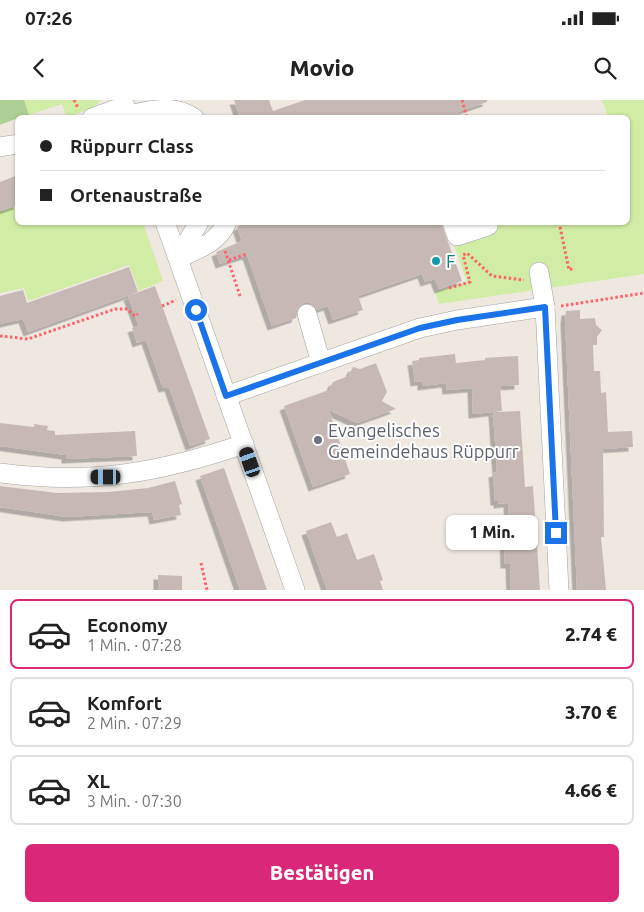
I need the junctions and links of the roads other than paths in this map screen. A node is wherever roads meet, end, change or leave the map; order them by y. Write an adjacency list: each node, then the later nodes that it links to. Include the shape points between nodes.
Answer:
1 (128, 111): 2 (street); 3 (street, via 162,108)
2 (107, 115)
3 (190, 115)
4 (15, 144): 5 (street)
5 (0, 147)
6 (166, 225): 11 (street)
7 (197, 225): 11 (street)
8 (226, 225): 11 (street, via 220,236 210,244)
9 (453, 225): 10 (street, via 457,236)
10 (488, 226)
11 (178, 258): 16 (street)
12 (533, 276): 13 (street)
13 (545, 307): 15 (street, via 420,328); 20 (street)
14 (307, 314): 15 (street)
15 (321, 363): 16 (street)
16 (226, 396): 17 (street)
17 (244, 444): 18 (street, via 195,461 106,477 62,478); 19 (street)
18 (0, 472)
19 (295, 590)
20 (559, 590)

